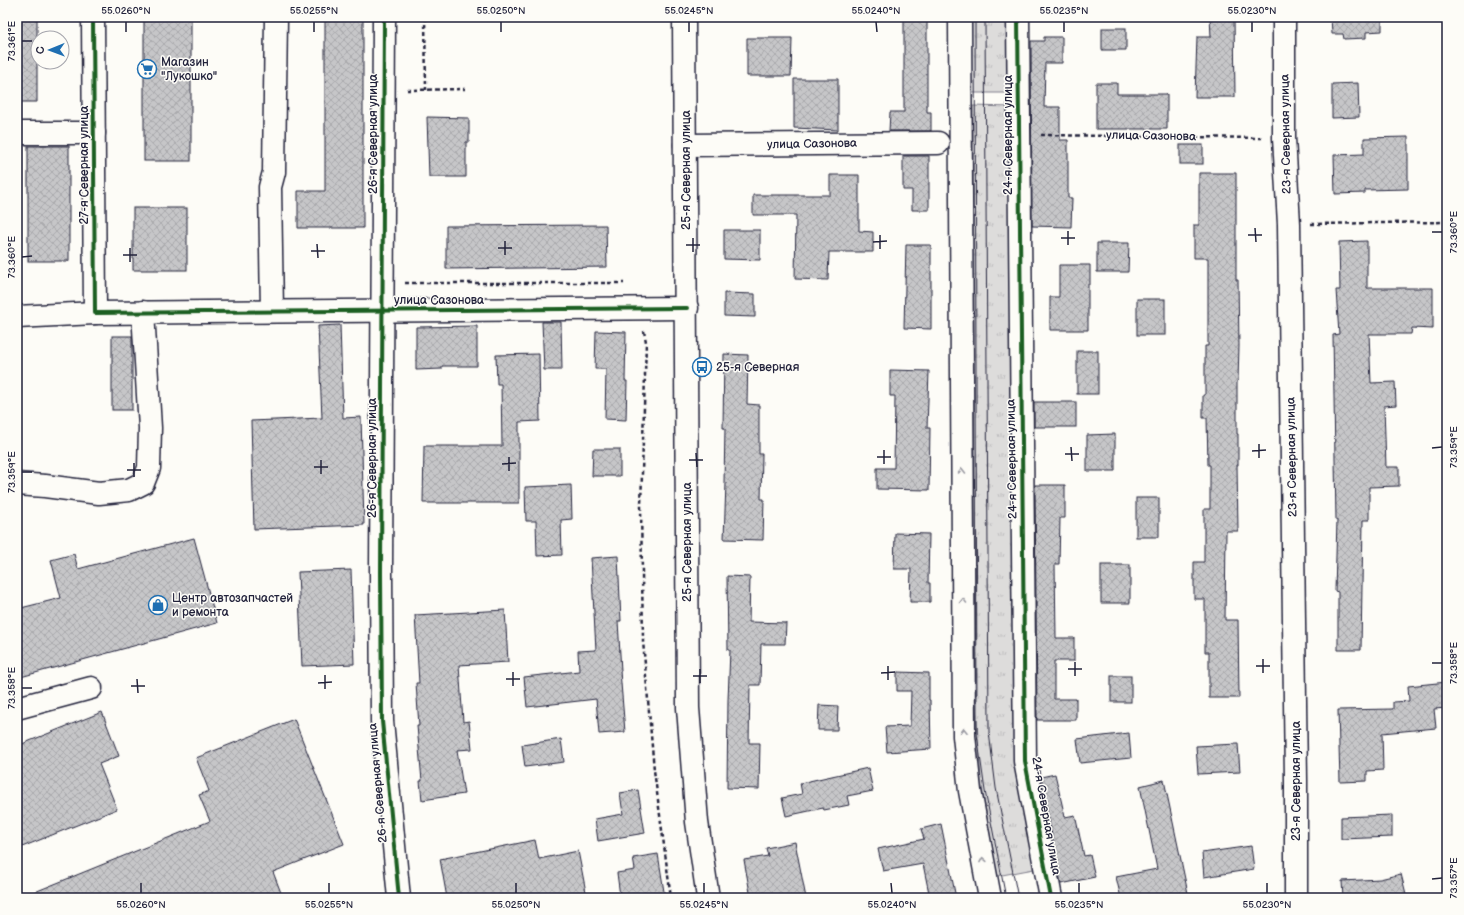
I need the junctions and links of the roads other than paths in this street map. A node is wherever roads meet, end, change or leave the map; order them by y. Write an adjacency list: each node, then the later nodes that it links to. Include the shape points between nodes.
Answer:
1 (93, 17): 9 (street, 27-я Северная улица)
2 (276, 17): 15 (street, via 274,172 270,187)
3 (384, 17): 13 (street, 26-я Северная улица)
4 (684, 17): 11 (street, 25-я Северная улица)
5 (960, 17): 23 (street, one-way to 5, via 970,791 964,736)
6 (1018, 17): 24 (street, 24-я Северная улица, via 1025,761)
7 (1284, 17): 25 (street, 23-я Северная улица, via 1284,138 1289,224)
8 (17, 133): 9 (street)
9 (94, 133): 16 (street, 27-я Северная улица)
10 (938, 143): 11 (street, улица Сазонова)
11 (685, 145): 12 (street, 25-я Северная улица)
12 (687, 308): 13 (street, улица Сазонова); 22 (street, 25-я Северная улица, via 688,708 697,822)
13 (382, 311): 15 (street, улица Сазонова); 21 (street, 26-я Северная улица, via 382,721)
14 (143, 312): 15 (street, улица Сазонова); 16 (street, улица Сазонова); 18 (street, via 150,428 149,468 143,483 129,490 98,493)
15 (272, 312)
16 (95, 313): 17 (street, улица Сазонова)
17 (17, 317)
18 (17, 484)
19 (91, 688): 20 (street)
20 (17, 708)
21 (399, 898)
22 (708, 898)
23 (990, 898)
24 (1051, 898)
25 (1296, 898)

